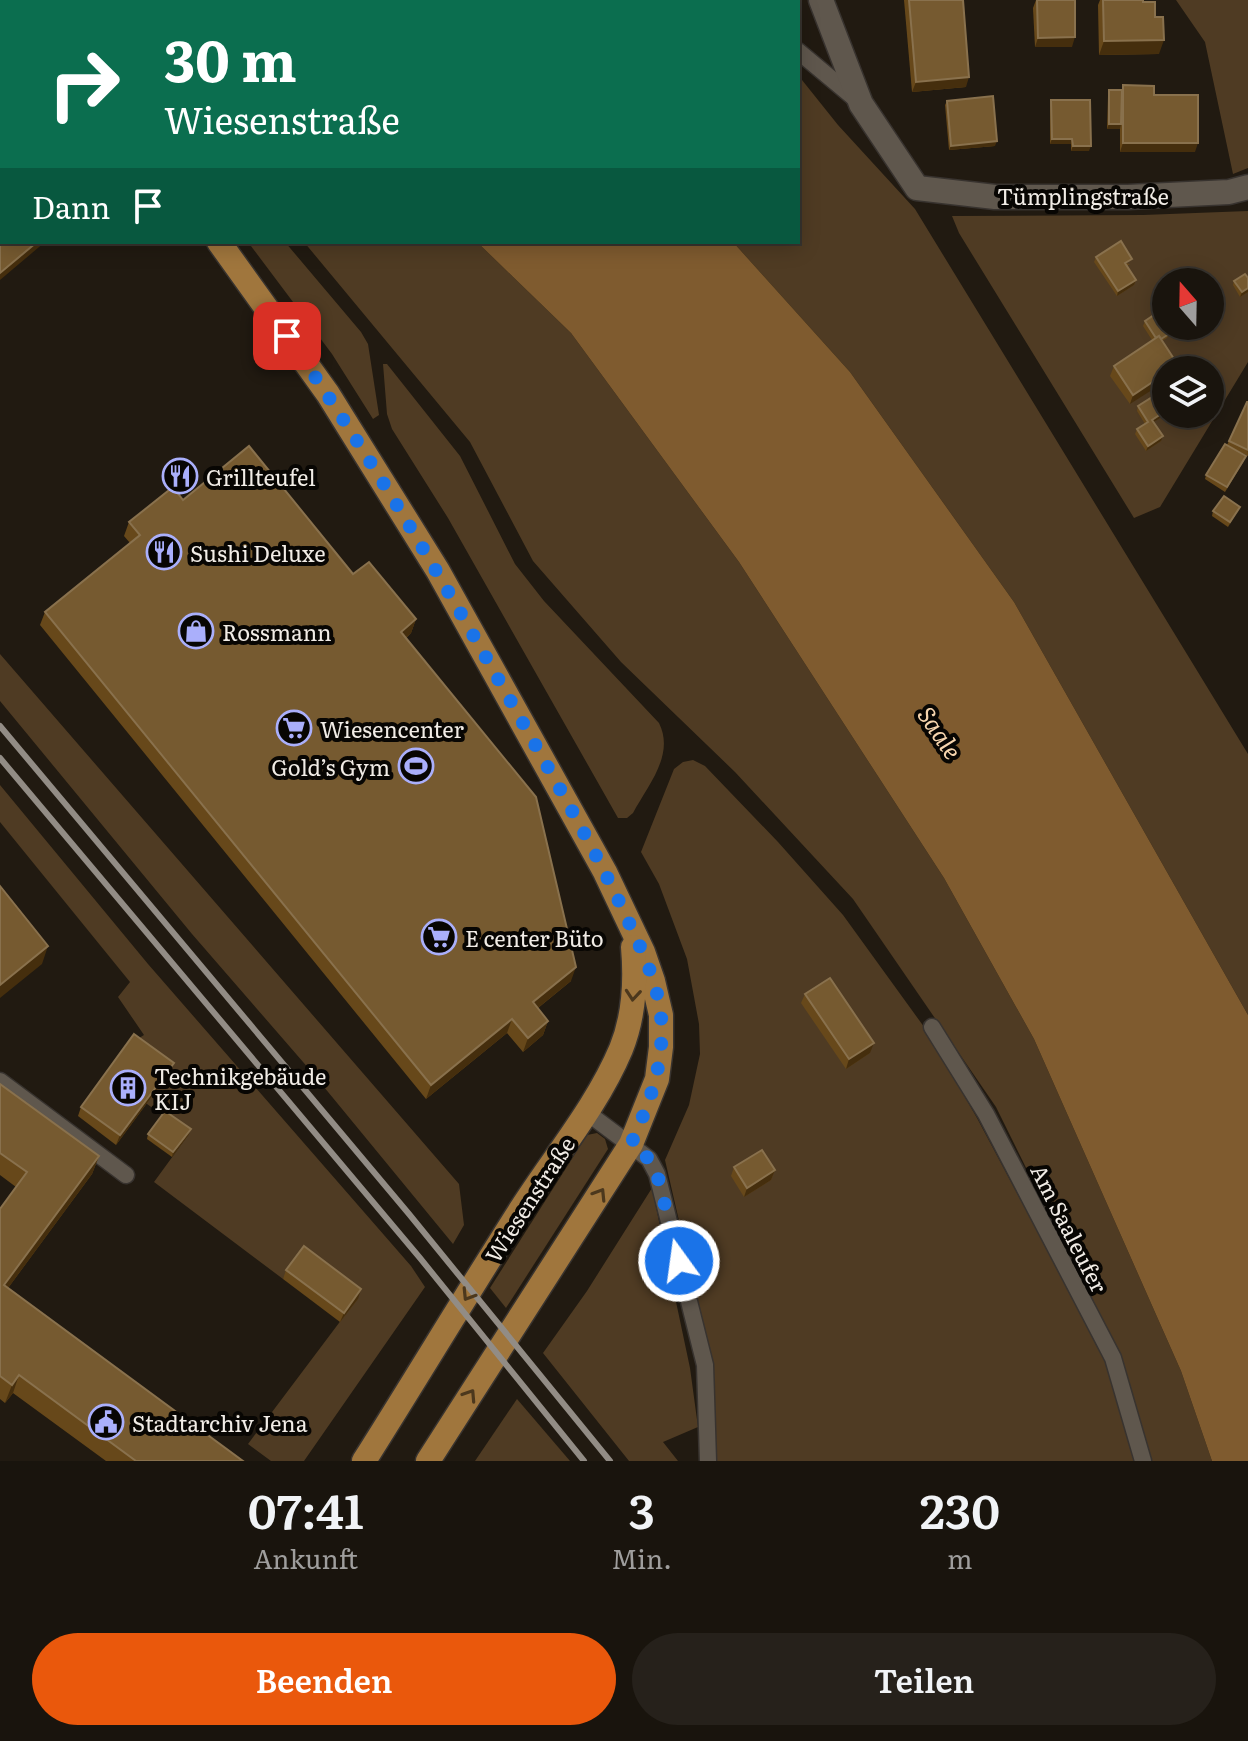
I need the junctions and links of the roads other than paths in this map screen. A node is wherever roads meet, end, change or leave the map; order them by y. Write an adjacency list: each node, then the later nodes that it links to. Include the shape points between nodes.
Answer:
1 (821, 0): 3 (street)
2 (800, 53): 3 (lane)
3 (861, 104): 4 (street, Tümplingstraße, via 917,188 1072,198)
4 (1248, 187)
5 (220, 244): 6 (main road, Wiesenstraße, via 328,394 409,522 577,817)
6 (626, 918): 9 (main road, Wiesenstraße, one-way to 9, via 635,977 631,1011 607,1080); 10 (main road, Wiesenstraße, via 643,952 661,1015 657,1079)
7 (932, 1027): 15 (lane, Am Saaleufer, via 986,1114 1113,1358)
8 (0, 1081): 11 (lane)
9 (585, 1111): 10 (lane); 12 (main road, Wiesenstraße, one-way to 12)
10 (631, 1144): 13 (main road, Wiesenstraße, one-way to 10); 14 (lane, via 657,1174 705,1365)
11 (126, 1175)
12 (364, 1461)
13 (428, 1461)
14 (708, 1461)
15 (1143, 1461)

